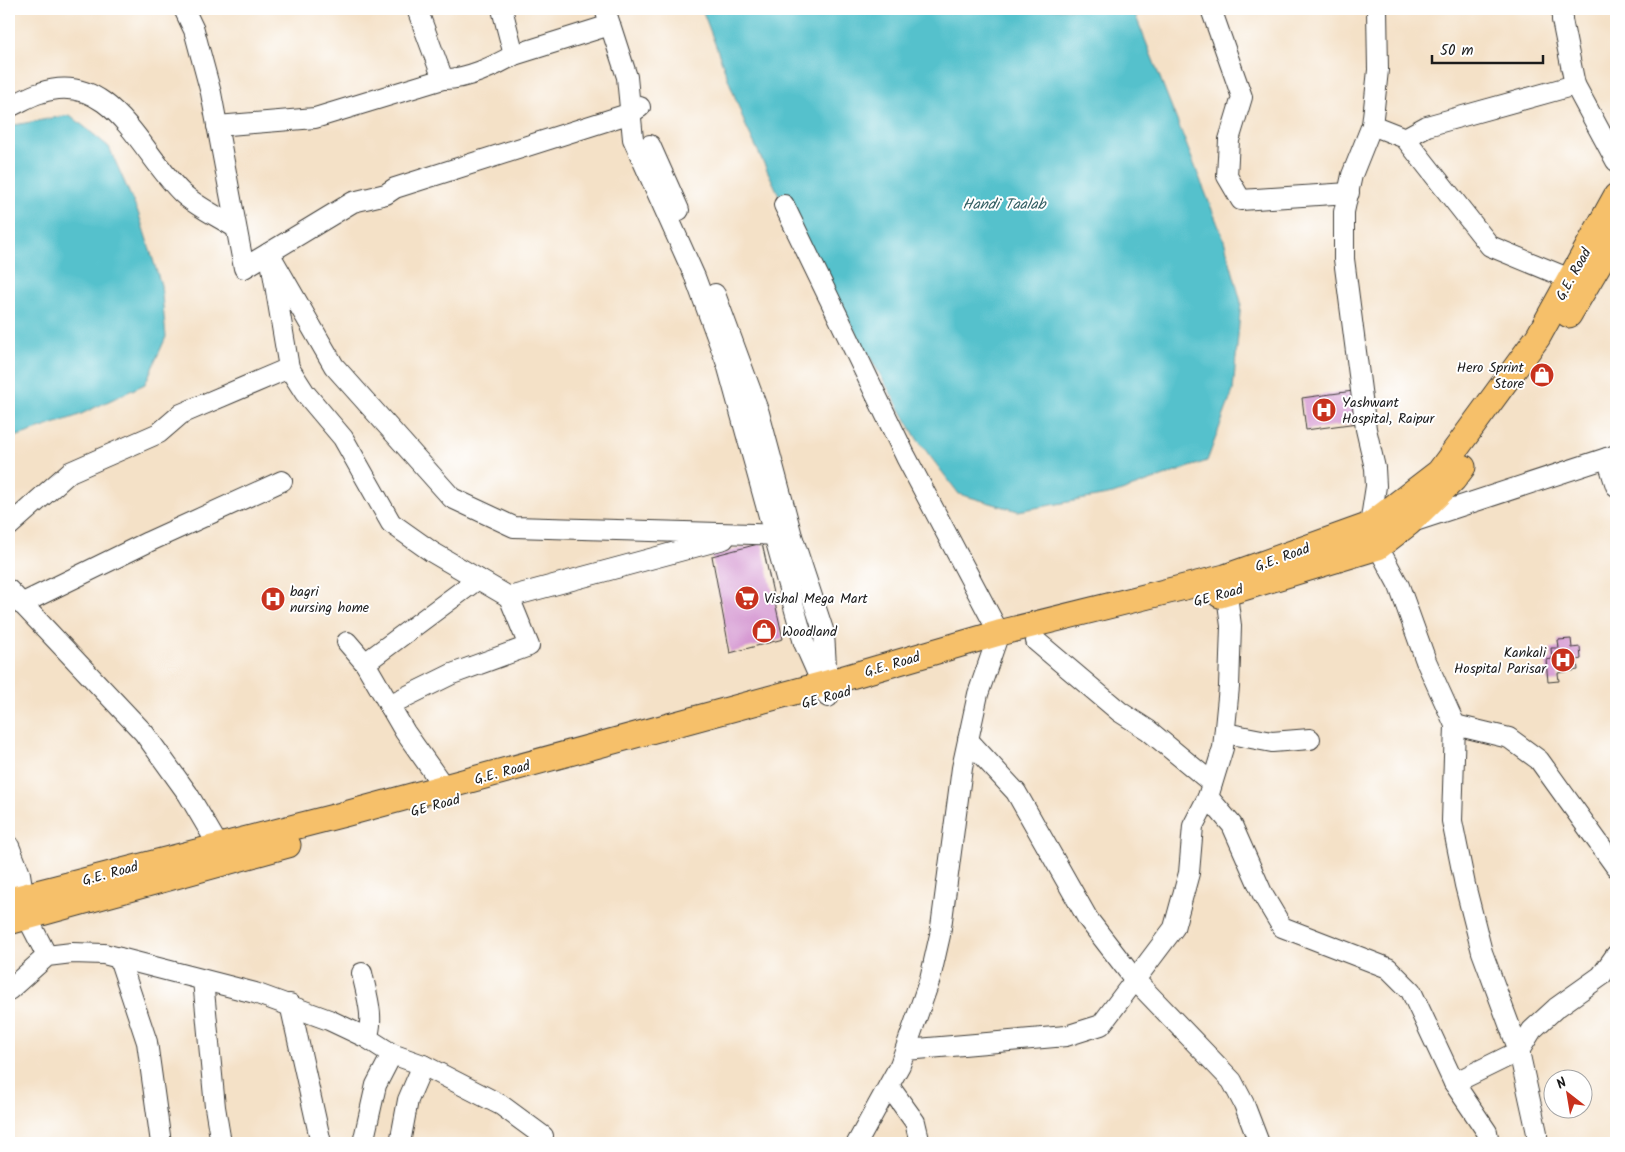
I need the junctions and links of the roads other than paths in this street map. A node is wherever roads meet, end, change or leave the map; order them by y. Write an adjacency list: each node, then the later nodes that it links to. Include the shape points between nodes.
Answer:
1 (184, 9): 14 (street, via 194,30)
2 (417, 9): 9 (street)
3 (502, 9): 8 (street)
4 (1210, 9): 17 (street, via 1242,97 1229,140 1227,176 1241,200)
5 (1377, 9): 13 (street, via 1378,70)
6 (1562, 9): 10 (street)
7 (611, 14): 8 (street); 12 (street)
8 (514, 55): 9 (street, via 492,66)
9 (443, 79): 14 (street, via 315,118)
10 (1575, 85): 15 (street, via 1428,126); 16 (street)
11 (9, 107): 20 (street, via 41,92 60,89 90,92 116,111 182,193)
12 (637, 109): 22 (street, via 395,188 386,194 353,202); 31 (street, via 633,139 695,277)
13 (1372, 125): 15 (street); 17 (street, via 1352,175)
14 (217, 126): 20 (street)
15 (1405, 138): 23 (street, via 1490,246)
16 (1616, 161)
17 (1349, 193): 32 (street, via 1344,212 1344,259 1366,429 1375,468)
18 (1616, 196): 23 (main road, G.E. Road)
19 (784, 205): 39 (street)
20 (236, 228): 22 (street, via 244,268)
21 (1616, 236): 28 (main road, GE Road, via 1554,341 1454,479)
22 (269, 253): 24 (street); 30 (street, via 334,366 452,498 514,527)
23 (1570, 279): 32 (main road, G.E. Road, via 1538,337 1439,472)
24 (289, 368): 29 (street, via 181,414 159,433 70,472); 33 (street, via 305,393 343,438 391,524)
25 (1611, 457): 27 (street); 28 (street)
26 (282, 481): 35 (street, via 148,542)
27 (1616, 486)
28 (1409, 524): 32 (main road, GE Road)
29 (9, 526)
30 (745, 534): 31 (street); 36 (street)
31 (783, 535): 41 (street, via 804,643)
32 (1374, 536): 34 (main road, GE Road); 43 (street, via 1399,586 1426,661)
33 (478, 579): 36 (street); 40 (street)
34 (1226, 586): 37 (main road, GE Road); 39 (main road); 44 (street, via 1231,626)
35 (15, 597): 49 (street, via 144,733 188,794)
36 (509, 597): 42 (street, via 529,646 452,674)
37 (1036, 641): 39 (main road, GE Road); 48 (street, via 1120,712 1148,730)
38 (348, 642): 40 (street)
39 (996, 642): 41 (main road, GE Road); 46 (street, via 978,694)
40 (365, 663): 42 (street)
41 (826, 688): 47 (main road, G.E. Road); 52 (main road, GE Road)
42 (389, 705): 47 (street)
43 (1455, 725): 51 (street, via 1510,738 1539,760); 63 (street, via 1452,821 1482,952)
44 (1225, 733): 45 (street, via 1272,742); 48 (street)
45 (1310, 739)
46 (968, 740): 58 (street, via 1016,792 1088,919); 62 (street, via 940,935 930,979)
47 (444, 787): 49 (main road, G.E. Road)
48 (1210, 790): 58 (street, via 1193,826 1189,872 1174,928); 66 (street, via 1232,825 1263,895 1282,927 1388,968 1411,990)
49 (218, 845): 52 (main road, G.E. Road)
50 (9, 846): 52 (street, via 20,874)
51 (1616, 867)
52 (17, 909): 54 (street)
53 (1616, 955): 63 (street, via 1601,976 1556,1008 1532,1030)
54 (47, 956): 55 (street, via 72,953); 59 (street)
55 (119, 958): 57 (street); 69 (street, via 147,1042)
56 (362, 973): 61 (street, via 369,1013)
57 (203, 980): 60 (street); 70 (street)
58 (1135, 980): 62 (street, via 1101,1025 1066,1036); 76 (street, via 1232,1081)
59 (9, 990)
60 (290, 1004): 61 (street); 71 (street)
61 (367, 1038): 64 (street)
62 (906, 1050): 67 (street)
63 (1519, 1051): 66 (street); 78 (street)
64 (392, 1054): 65 (street); 72 (street, via 376,1085)
65 (423, 1065): 68 (street, via 501,1105); 73 (street, via 408,1100)
66 (1454, 1083): 77 (street, via 1487,1132)
67 (889, 1086): 74 (street); 75 (street, via 915,1122)
68 (545, 1141)
69 (161, 1143)
70 (221, 1143)
71 (321, 1143)
72 (363, 1143)
73 (400, 1143)
74 (857, 1143)
75 (920, 1143)
76 (1258, 1143)
77 (1489, 1143)
78 (1537, 1143)

